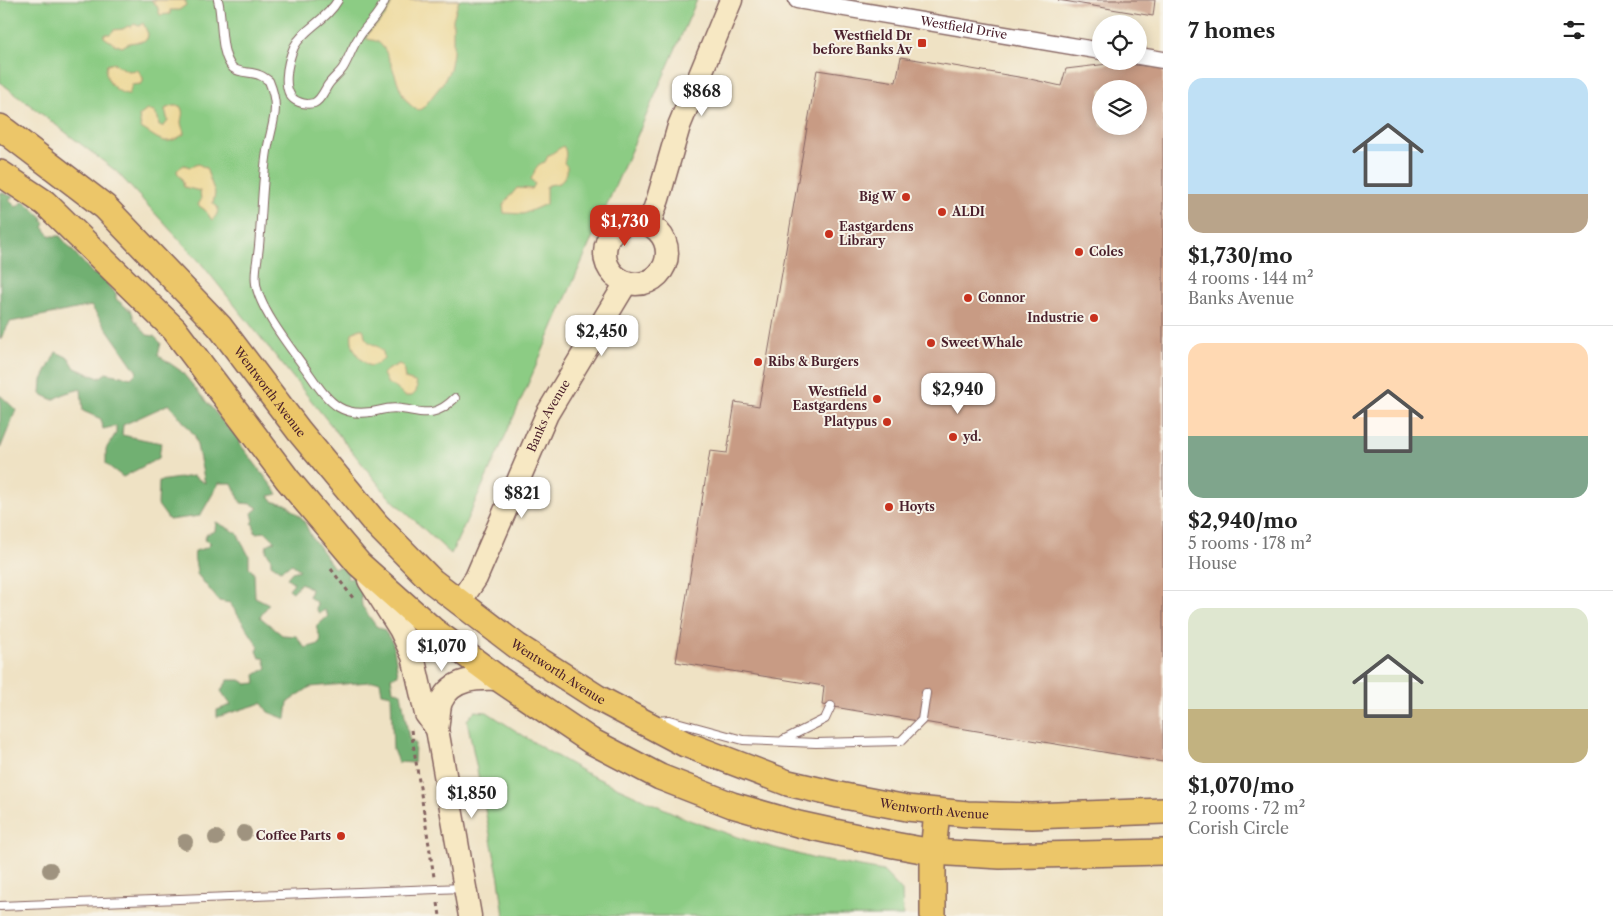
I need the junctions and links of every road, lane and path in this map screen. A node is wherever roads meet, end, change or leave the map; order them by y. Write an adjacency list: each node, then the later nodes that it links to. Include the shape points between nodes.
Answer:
1 (218, 0): 13 (lane, via 228,60 233,68 260,75 269,81 276,103 267,151 256,270 260,298 273,320 324,396 349,412 364,414 394,408 433,413)
2 (338, 0): 3 (lane, via 294,47 286,84 293,100 300,103 314,103 320,97 342,70 358,37 381,11)
3 (385, 0)
4 (731, 0): 11 (street, via 679,126)
5 (797, 0): 6 (street, Westfield Drive)
6 (1092, 49)
7 (1147, 57): 8 (street)
8 (1163, 60)
9 (0, 127): 16 (main road, Wentworth Avenue, via 105,207 220,327 299,431 376,524 432,581)
10 (0, 173): 14 (main road, via 45,203 174,330 288,480)
11 (649, 224): 12 (street, via 663,237 667,259 661,272 652,280 639,284); 12 (street, via 630,222 608,237 604,255 606,264 611,272)
12 (626, 282): 16 (street, Banks Avenue, via 547,414 476,578)
13 (455, 398)
14 (359, 564): 18 (main road); 24 (street, via 386,604 413,656 426,714)
15 (328, 565): 17 (path)
16 (459, 603): 18 (main road, Banks Avenue); 22 (main road, Wentworth Avenue, via 559,675)
17 (358, 604)
18 (433, 630): 19 (main road)
19 (499, 679): 24 (street, via 465,680 447,692 441,702); 28 (main road, via 591,741 660,777 768,816)
20 (926, 693): 25 (lane, via 922,720 902,741)
21 (831, 706): 25 (lane, via 826,719)
22 (643, 722): 25 (lane, via 669,720 743,740); 27 (main road, Wentworth Avenue, via 685,744 788,783)
23 (410, 726): 31 (path)
24 (437, 729): 30 (street)
25 (781, 741)
26 (1163, 811): 27 (main road, Wentworth Avenue, via 1032,816)
27 (937, 812): 28 (main road)
28 (933, 852): 29 (main road, via 1029,856); 35 (main road)
29 (1163, 852)
30 (465, 888): 31 (lane); 34 (street)
31 (436, 889): 32 (lane); 33 (path)
32 (0, 906)
33 (440, 916)
34 (470, 916)
35 (933, 916)

